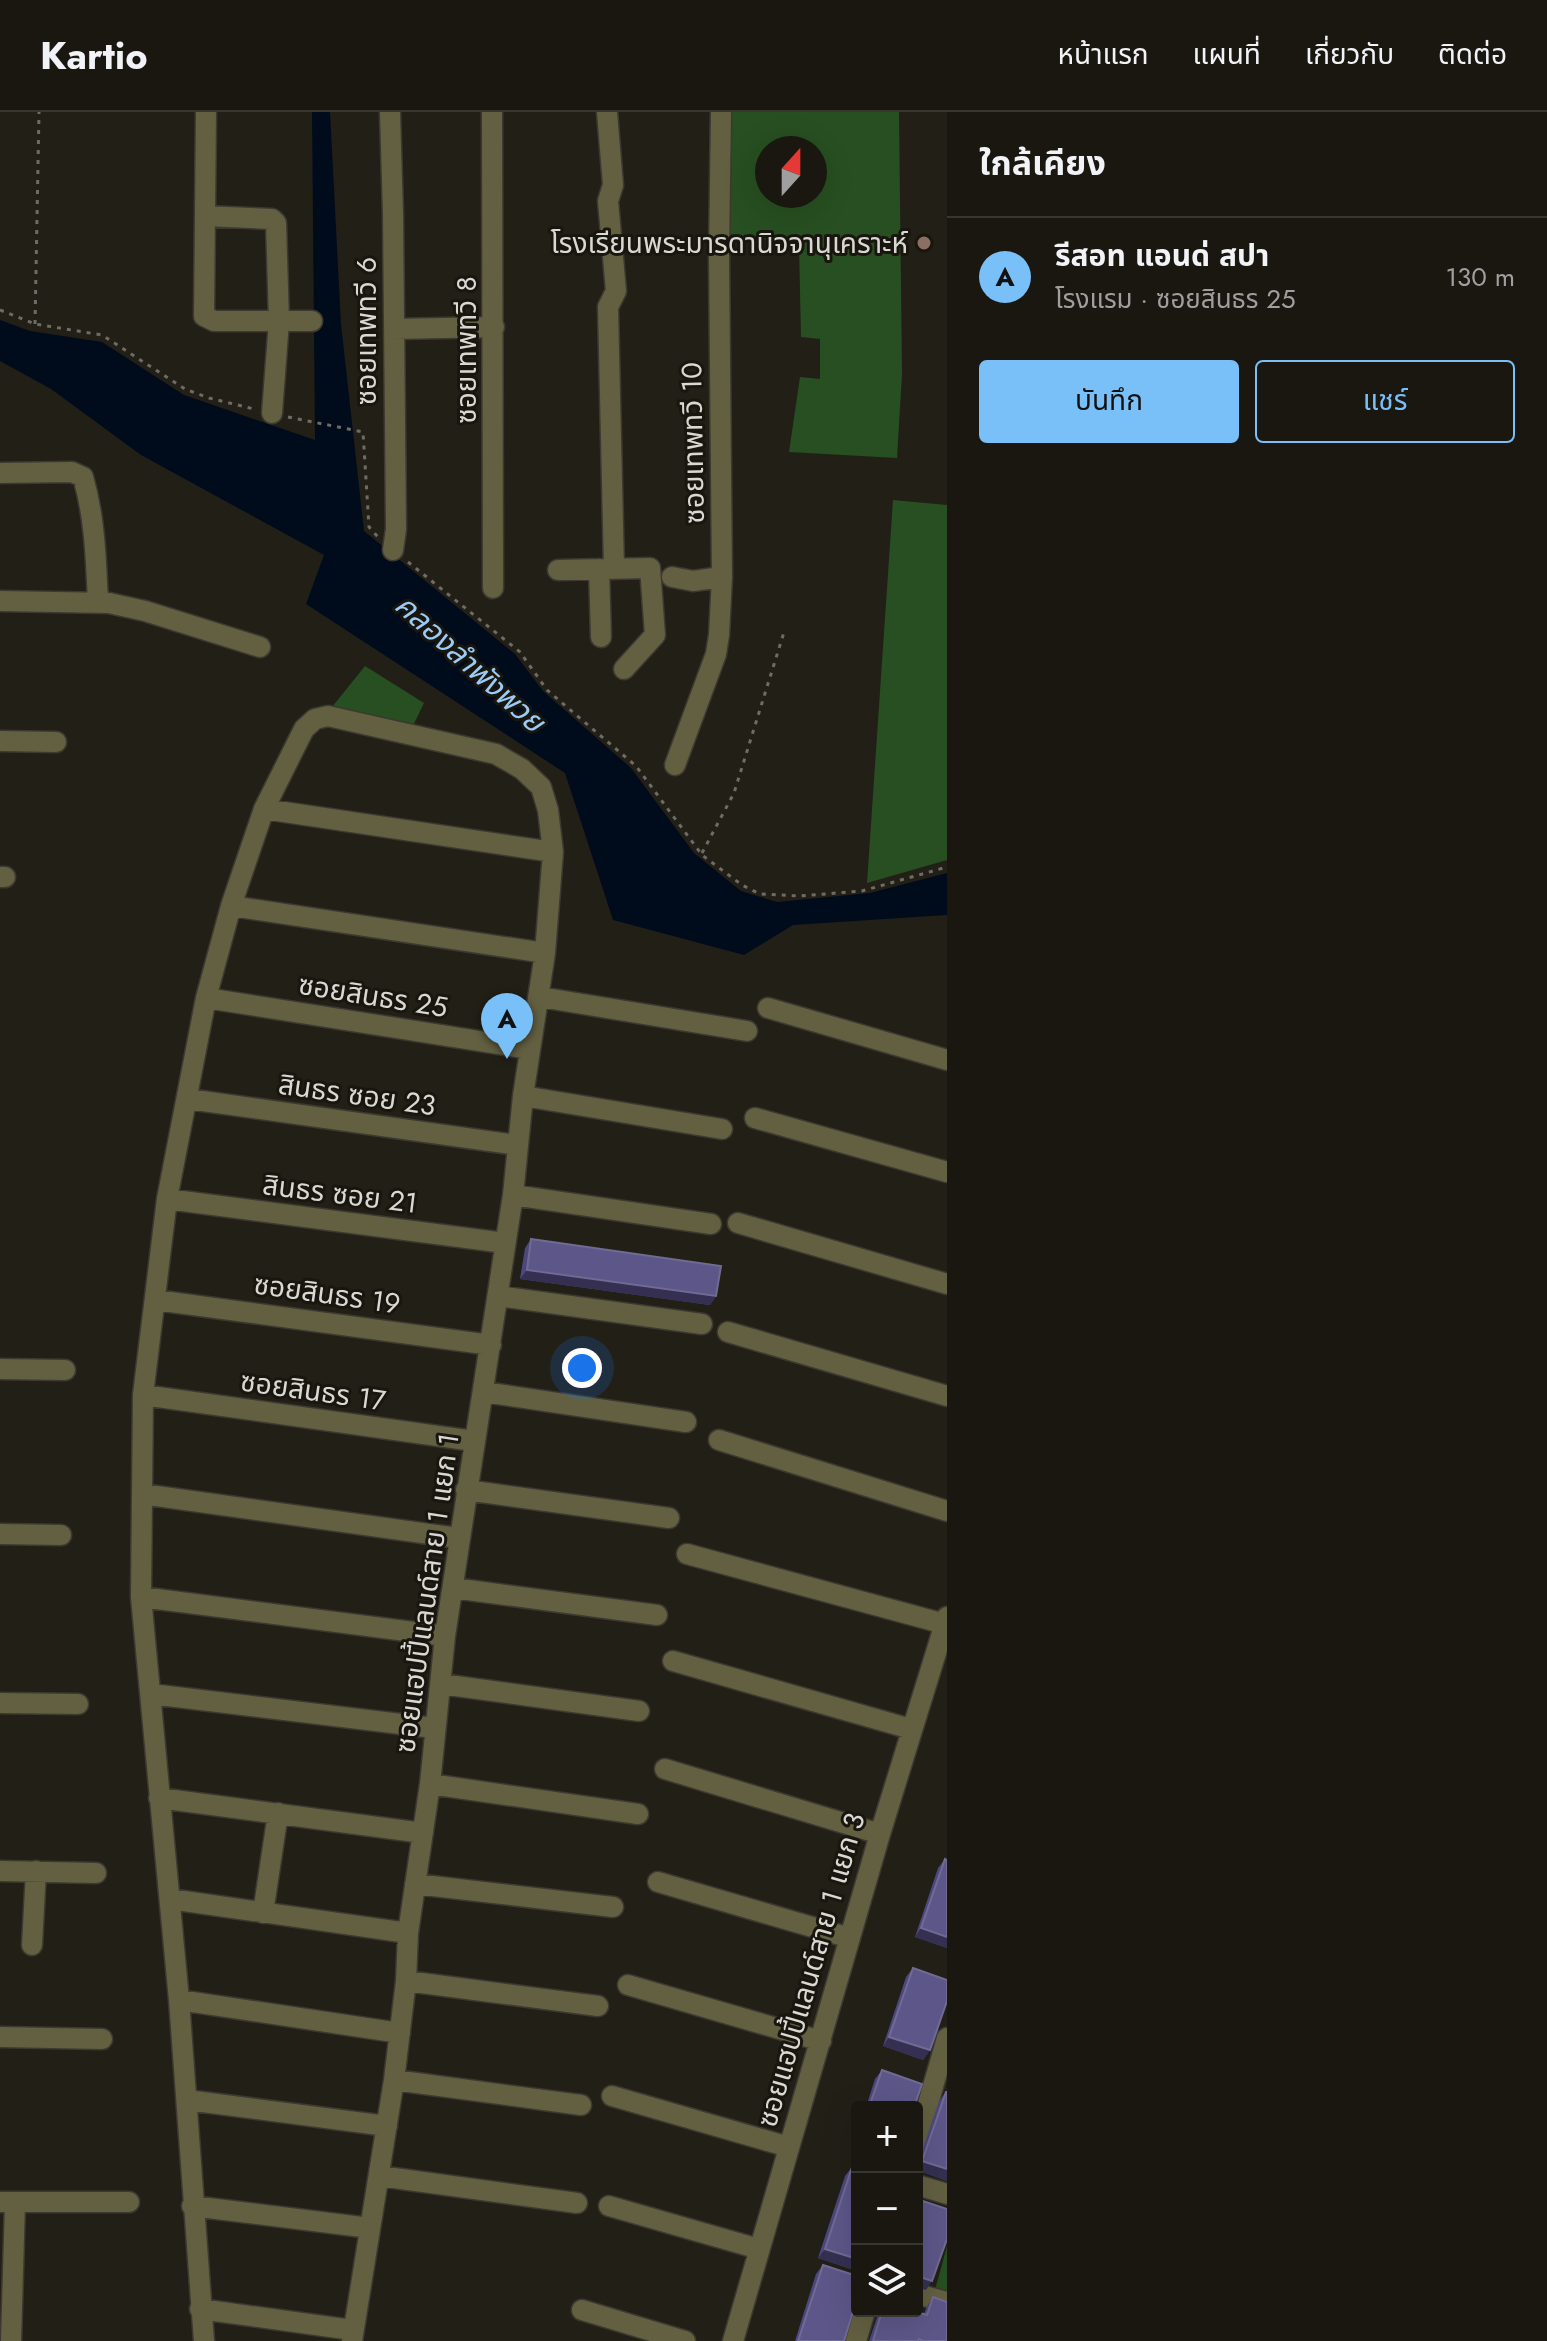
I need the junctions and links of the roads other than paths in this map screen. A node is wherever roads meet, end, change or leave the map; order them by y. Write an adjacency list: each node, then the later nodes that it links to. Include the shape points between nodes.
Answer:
1 (206, 112): 6 (street)
2 (390, 112): 10 (street, ซอยเทพทวี 6)
3 (492, 112): 9 (street, ซอยเทพทวี 8)
4 (607, 112): 14 (street, via 616,291 608,307)
5 (721, 112): 17 (street, ซอยเทพทวี 10)
6 (205, 216): 7 (street, via 275,221); 7 (street, via 204,316 214,321)
7 (279, 321): 8 (street); 11 (street)
8 (312, 321)
9 (494, 327): 10 (street); 18 (street, ซอยเทพทวี 8)
10 (394, 329): 13 (street, ซอยเทพทวี 6)
11 (272, 413)
12 (0, 473): 20 (street, via 72,472 83,477 91,503)
13 (393, 550)
14 (606, 569): 15 (street); 21 (street); 23 (street, via 650,568 655,635)
15 (558, 570)
16 (672, 577): 17 (street)
17 (722, 577): 26 (street, ซอยเทพทวี 10, via 716,654)
18 (493, 588)
19 (0, 601): 20 (street)
20 (98, 603): 22 (street, via 145,611)
21 (601, 637)
22 (260, 647)
23 (624, 669)
24 (0, 741): 25 (street)
25 (56, 742)
26 (675, 765)
27 (264, 809): 28 (street); 28 (street, ซอยแฮปปี้แลนด์สาย 1 แยก 1, via 304,729 328,716 496,754 522,769 541,787); 29 (street, ซอยแฮปปี้แลนด์สาย 1 แยก 1)
28 (553, 852): 30 (street, ซอยแฮปปี้แลนด์สาย 1 แยก 1)
29 (231, 906): 30 (street); 32 (street, ซอยแฮปปี้แลนด์สาย 1 แยก 1)
30 (545, 953): 31 (street, ซอยแฮปปี้แลนด์สาย 1 แยก 1)
31 (540, 997): 34 (street); 35 (street, ซอยแฮปปี้แลนด์สาย 1 แยก 1)
32 (206, 998): 35 (street, ซอยสินธร 25); 38 (street, ซอยแฮปปี้แลนด์สาย 1 แยก 1)
33 (768, 1008): 36 (street)
34 (747, 1031)
35 (530, 1049): 37 (street, ซอยแฮปปี้แลนด์สาย 1 แยก 1)
36 (947, 1060)
37 (523, 1096): 40 (street); 41 (street, ซอยแฮปปี้แลนด์สาย 1 แยก 1)
38 (188, 1099): 41 (street, สินธร ซอย 23); 44 (street, ซอยแฮปปี้แลนด์สาย 1 แยก 1)
39 (755, 1118): 42 (street)
40 (722, 1129)
41 (517, 1145): 43 (street, ซอยแฮปปี้แลนด์สาย 1 แยก 1)
42 (947, 1172)
43 (513, 1195): 46 (street); 47 (street, ซอยแฮปปี้แลนด์สาย 1 แยก 1)
44 (167, 1199): 47 (street, สินธร ซอย 21); 50 (street, ซอยแฮปปี้แลนด์สาย 1 แยก 1)
45 (738, 1223): 48 (street)
46 (711, 1224)
47 (505, 1243): 49 (street, ซอยแฮปปี้แลนด์สาย 1 แยก 1)
48 (947, 1284)
49 (498, 1296): 51 (street); 53 (street, ซอยแฮปปี้แลนด์สาย 1 แยก 1)
50 (155, 1300): 53 (street, ซอยสินธร 19); 57 (street, ซอยแฮปปี้แลนด์สาย 1 แยก 1)
51 (702, 1324)
52 (728, 1332): 58 (street)
53 (491, 1345): 56 (street, ซอยแฮปปี้แลนด์สาย 1 แยก 1)
54 (0, 1369): 55 (street)
55 (65, 1370)
56 (484, 1392): 59 (street); 61 (street, ซอยแฮปปี้แลนด์สาย 1 แยก 1)
57 (143, 1395): 61 (street, ซอยสินธร 17); 63 (street, ซอยแฮปปี้แลนด์สาย 1 แยก 1)
58 (947, 1396)
59 (686, 1422)
60 (719, 1440): 64 (street)
61 (474, 1441): 62 (street, ซอยแฮปปี้แลนด์สาย 1 แยก 1)
62 (466, 1490): 65 (street); 68 (street, ซอยแฮปปี้แลนด์สาย 1 แยก 1)
63 (142, 1494): 68 (street); 71 (street, ซอยแฮปปี้แลนด์สาย 1 แยก 1)
64 (947, 1511)
65 (669, 1518)
66 (0, 1534): 67 (street)
67 (61, 1535)
68 (458, 1538): 70 (street, ซอยแฮปปี้แลนด์สาย 1 แยก 1)
69 (687, 1554): 73 (street)
70 (453, 1588): 72 (street); 74 (street, ซอยแฮปปี้แลนด์สาย 1 แยก 1)
71 (141, 1597): 74 (street); 77 (street, ซอยแฮปปี้แลนด์สาย 1 แยก 1)
72 (657, 1615)
73 (946, 1620): 82 (street, ซอยแฮปปี้แลนด์สาย 1 แยก 3)
74 (445, 1636): 76 (street, ซอยแฮปปี้แลนด์สาย 1 แยก 1)
75 (673, 1661): 82 (street)
76 (441, 1684): 80 (street); 81 (street, ซอยแฮปปี้แลนด์สาย 1 แยก 1)
77 (151, 1694): 81 (street); 85 (street, ซอยแฮปปี้แลนด์สาย 1 แยก 1)
78 (0, 1703): 79 (street)
79 (78, 1704)
80 (639, 1711)
81 (434, 1728): 84 (street, ซอยแฮปปี้แลนด์สาย 1 แยก 1)
82 (911, 1729): 89 (street, ซอยแฮปปี้แลนด์สาย 1 แยก 3)
83 (665, 1769): 89 (street)
84 (430, 1784): 87 (street); 88 (street, ซอยแฮปปี้แลนด์สาย 1 แยก 1)
85 (159, 1798): 86 (street); 95 (street, ซอยแฮปปี้แลนด์สาย 1 แยก 1)
86 (278, 1813): 88 (street); 97 (street)
87 (638, 1814)
88 (423, 1833): 94 (street, ซอยแฮปปี้แลนด์สาย 1 แยก 1)
89 (880, 1834): 99 (street, ซอยแฮปปี้แลนด์สาย 1 แยก 3)
90 (0, 1871): 91 (street)
91 (36, 1871): 92 (street); 100 (street)
92 (96, 1873)
93 (658, 1882): 99 (street)
94 (415, 1884): 96 (street); 98 (street, ซอยแฮปปี้แลนด์สาย 1 แยก 1)
95 (170, 1899): 97 (street); 103 (street, ซอยแฮปปี้แลนด์สาย 1 แยก 1)
96 (613, 1907)
97 (263, 1913): 98 (street)
98 (408, 1933): 101 (street, ซอยแฮปปี้แลนด์สาย 1 แยก 1)
99 (850, 1938): 109 (street, ซอยแฮปปี้แลนด์สาย 1 แยก 3)
100 (32, 1945)
101 (406, 1981): 104 (street); 105 (street, ซอยแฮปปี้แลนด์สาย 1 แยก 1)
102 (628, 1985): 109 (street)
103 (179, 2000): 105 (street); 113 (street, ซอยแฮปปี้แลนด์สาย 1 แยก 1)
104 (598, 2006)
105 (400, 2033): 111 (street, ซอยแฮปปี้แลนด์สาย 1 แยก 1)
106 (0, 2037): 108 (street)
107 (947, 2038): 110 (street)
108 (102, 2039)
109 (821, 2041): 117 (street, ซอยแฮปปี้แลนด์สาย 1 แยก 3)
110 (942, 2076): 116 (street)
111 (394, 2080): 114 (street); 115 (street, ซอยแฮปปี้แลนด์สาย 1 แยก 1)
112 (612, 2096): 117 (street)
113 (187, 2100): 115 (street); 124 (street, ซอยแฮปปี้แลนด์สาย 1 แยก 1)
114 (581, 2105)
115 (387, 2126): 118 (street, ซอยแฮปปี้แลนด์สาย 1 แยก 1)
116 (923, 2126)
117 (789, 2147): 127 (street, ซอยแฮปปี้แลนด์สาย 1 แยก 3)
118 (379, 2176): 123 (street); 126 (street, ซอยแฮปปี้แลนด์สาย 1 แยก 1)
119 (923, 2187): 120 (street)
120 (947, 2194)
121 (8, 2202): 122 (street); 134 (street)
122 (129, 2202)
123 (577, 2203)
124 (192, 2206): 126 (street); 130 (street, ซอยแฮปปี้แลนด์สาย 1 แยก 1)
125 (609, 2206): 127 (street)
126 (370, 2228): 133 (street, ซอยแฮปปี้แลนด์สาย 1 แยก 1)
127 (759, 2249): 137 (street, ซอยแฮปปี้แลนด์สาย 1 แยก 3)
128 (923, 2296): 129 (street)
129 (947, 2302)
130 (200, 2309): 133 (street); 135 (street, ซอยแฮปปี้แลนด์สาย 1 แยก 1)
131 (582, 2310): 136 (street)
132 (863, 2317): 138 (street)
133 (352, 2336)
134 (11, 2341)
135 (204, 2341)
136 (685, 2341)
137 (733, 2341)
138 (856, 2341)

